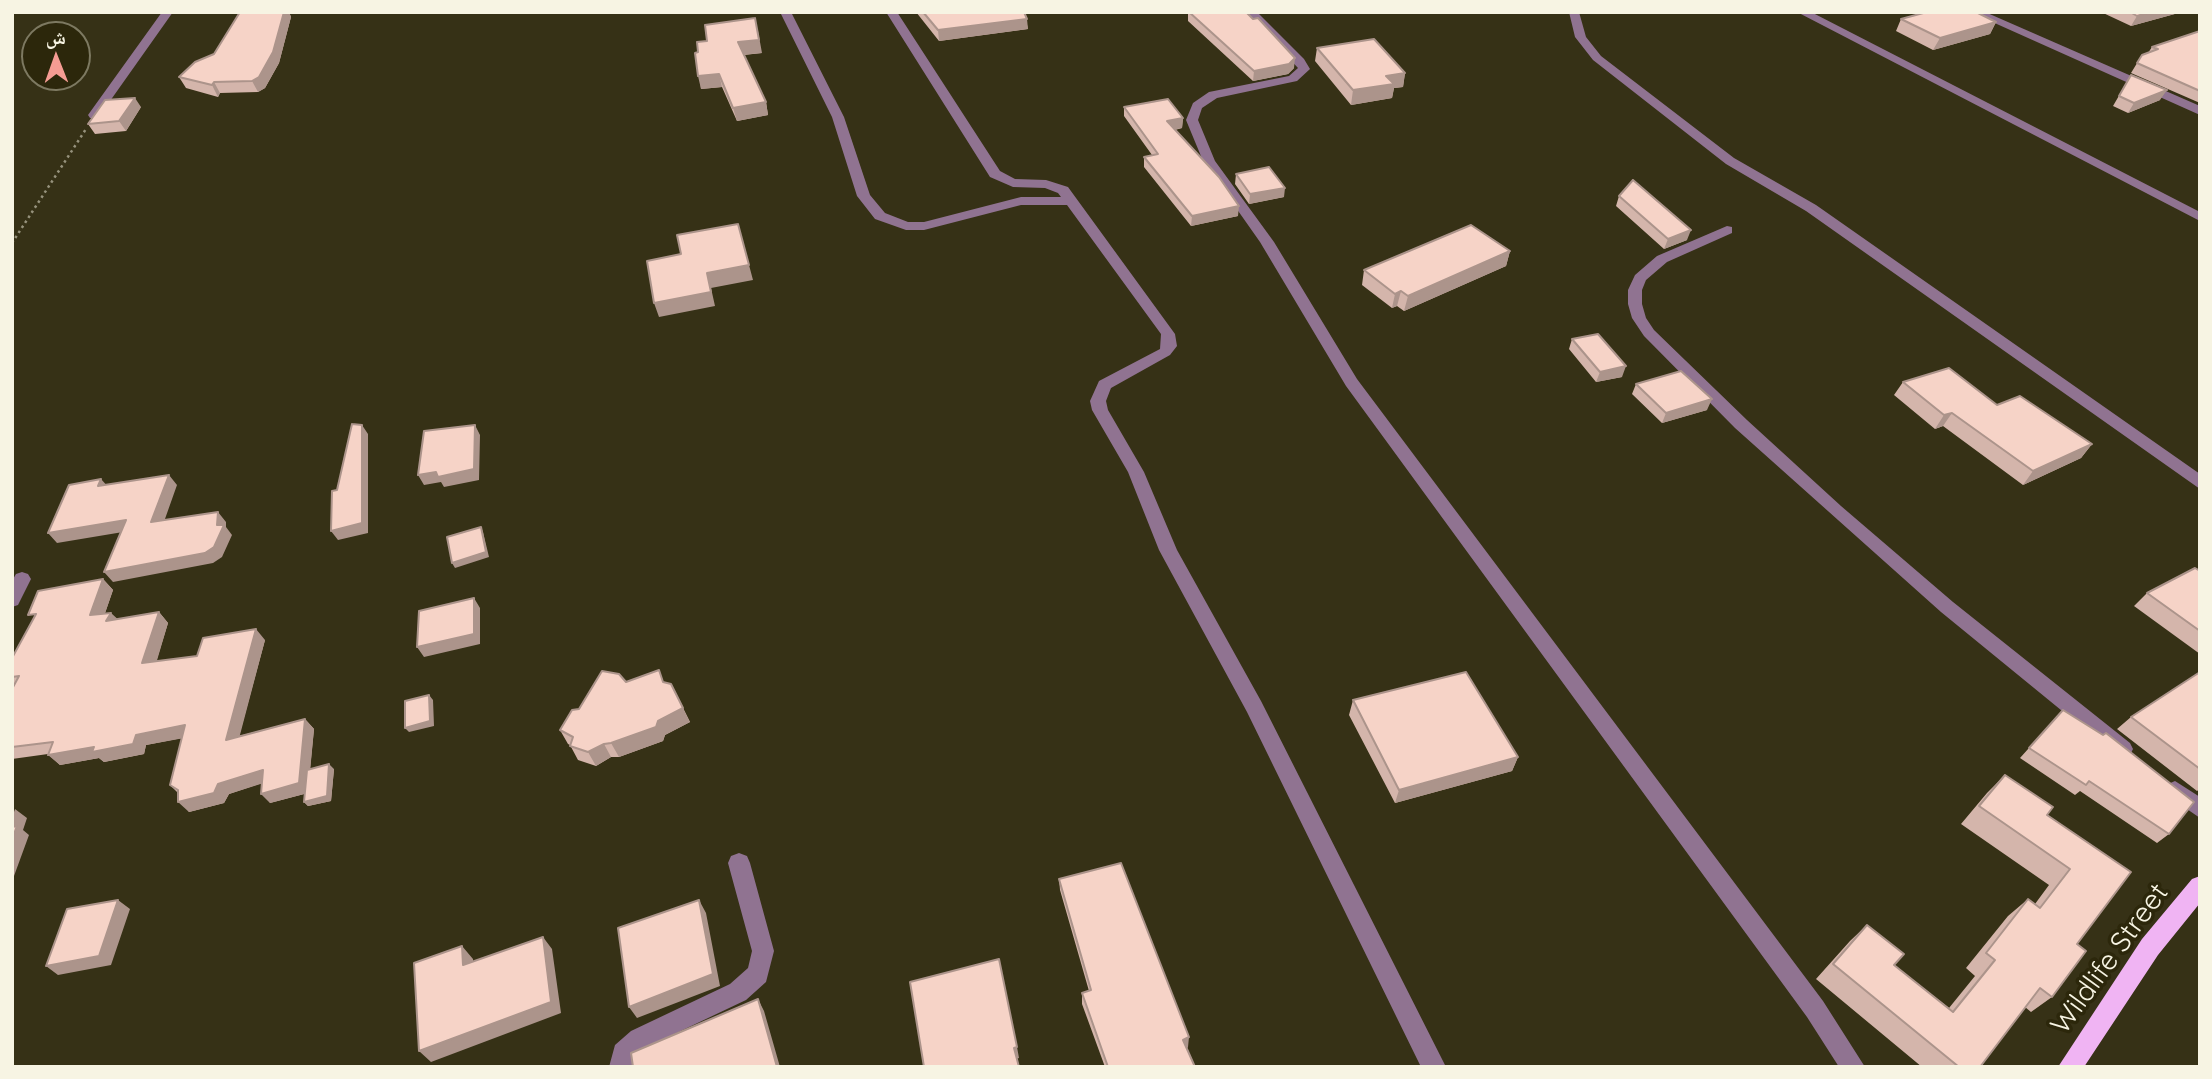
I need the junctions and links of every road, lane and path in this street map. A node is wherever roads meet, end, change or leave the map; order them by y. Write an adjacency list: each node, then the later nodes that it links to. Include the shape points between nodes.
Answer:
1 (168, 12): 9 (street)
2 (785, 12): 10 (street, via 838,117 864,196 880,216 906,226 923,226 1021,201)
3 (891, 12): 10 (street, via 995,174 1013,183 1053,185)
4 (1251, 12): 24 (street, via 1304,69 1293,79 1213,95 1197,106 1192,120 1209,161 1267,242 1350,382 1815,1009)
5 (1574, 12): 14 (street, via 1581,37 1597,58 1730,161 1811,208)
6 (1802, 12): 11 (street)
7 (1976, 12): 8 (street)
8 (2200, 111)
9 (94, 115): 13 (path)
10 (1072, 201): 23 (street, via 1170,340 1158,356 1104,385 1100,410 1136,472 1168,550 1254,707)
11 (2200, 217)
12 (1727, 230): 17 (street, via 1662,259 1640,278 1635,304 1649,333 1835,510)
13 (12, 243)
14 (2200, 482)
15 (22, 579): 16 (street)
16 (12, 600)
17 (2135, 759)
18 (2157, 775): 19 (street)
19 (2200, 809)
20 (739, 863): 22 (street, via 763,951 758,974 738,992 639,1039 624,1054)
21 (2200, 886): 25 (main road, Wildlife Street, via 2150,947)
22 (621, 1067)
23 (1434, 1067)
24 (1853, 1067)
25 (2070, 1067)

